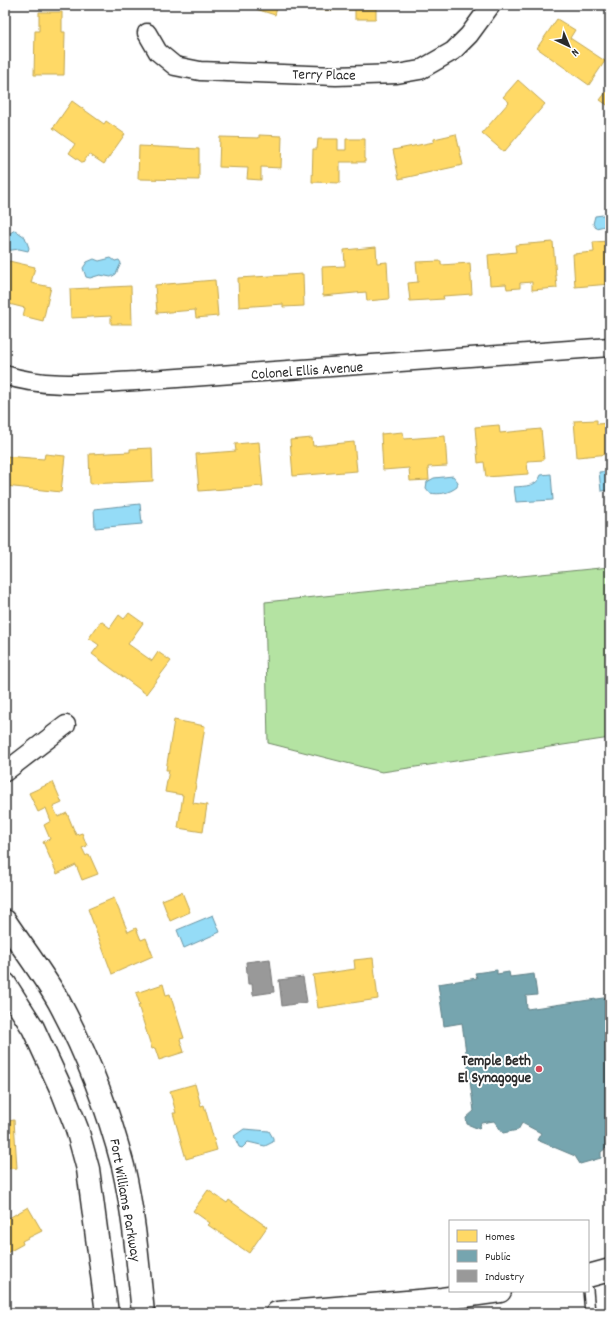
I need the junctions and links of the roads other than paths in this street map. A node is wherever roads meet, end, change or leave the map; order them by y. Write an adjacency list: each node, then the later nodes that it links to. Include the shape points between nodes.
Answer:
1 (491, 5): 2 (street, Terry Place, via 469,35 453,50 420,70 397,74 336,76 200,71 175,66 158,52)
2 (147, 33)
3 (610, 347): 4 (street, Colonel Ellis Avenue, via 76,384 41,383)
4 (5, 376)
5 (66, 725): 6 (street)
6 (5, 772)
7 (5, 922): 15 (street, Fort Williams Parkway, via 58,1001 89,1064 109,1117 123,1167)
8 (5, 984): 14 (street, via 33,1028 77,1129 88,1169)
9 (610, 1270): 10 (street)
10 (589, 1276)
11 (496, 1292): 13 (street)
12 (588, 1292): 17 (lane)
13 (445, 1306): 16 (street)
14 (107, 1313)
15 (143, 1313)
16 (277, 1313)
17 (590, 1313)

